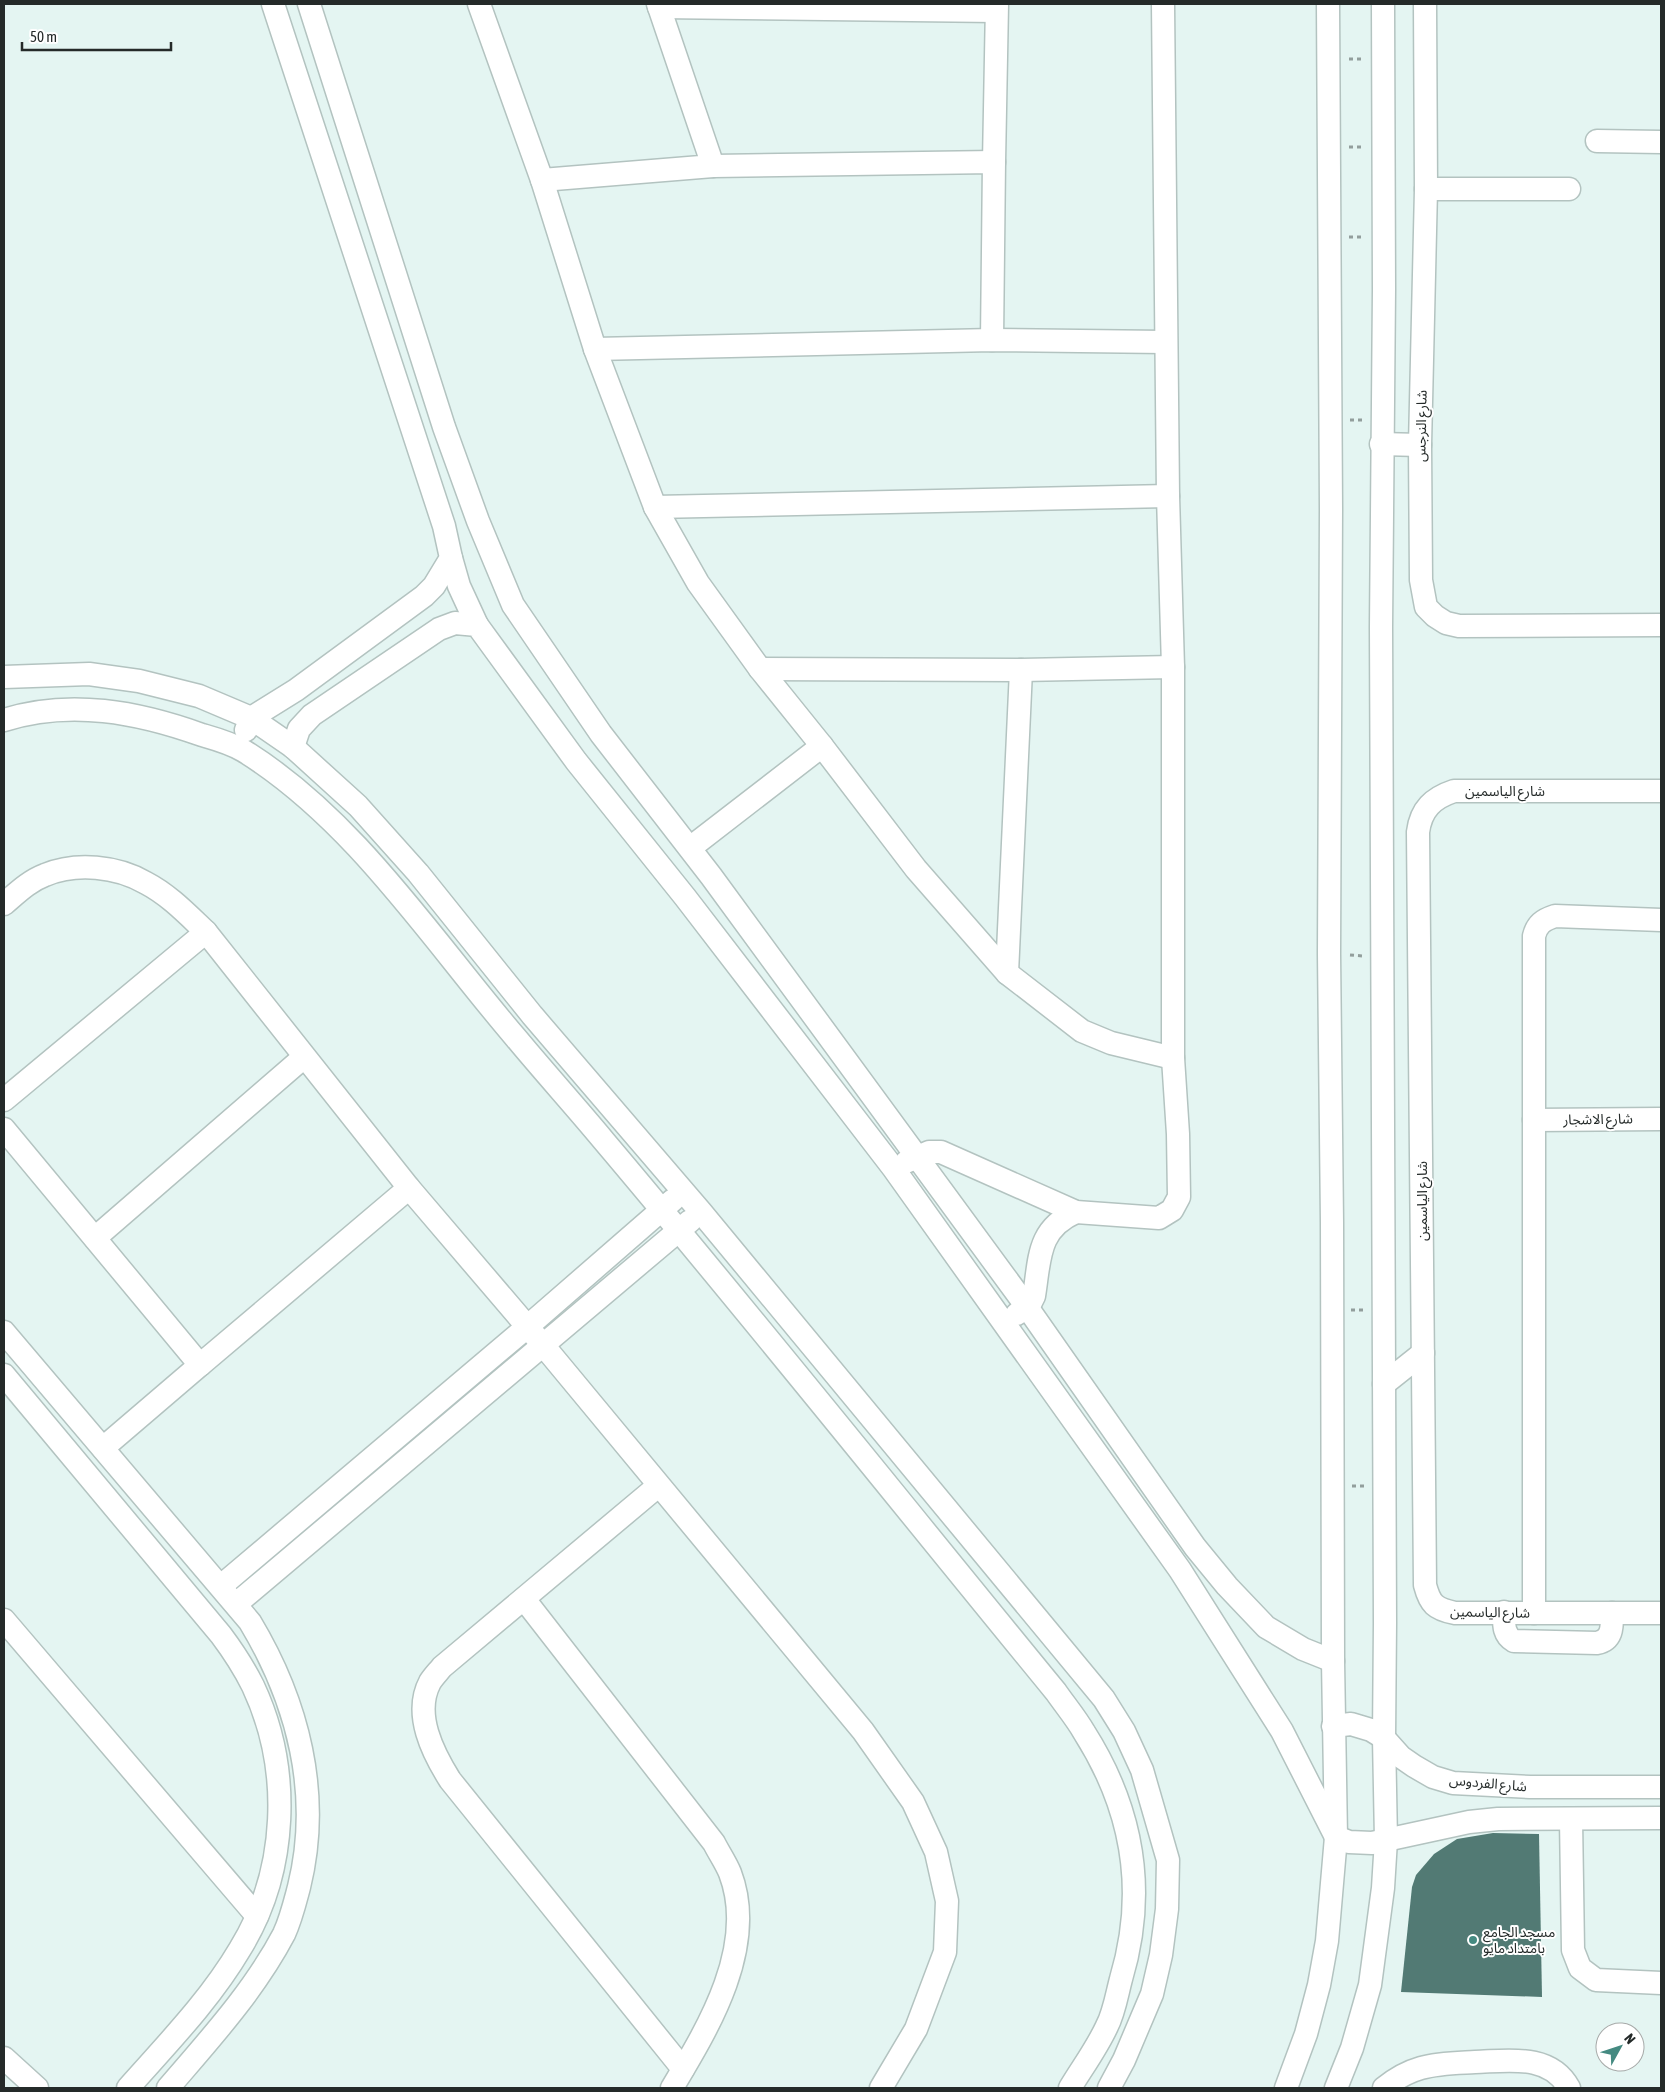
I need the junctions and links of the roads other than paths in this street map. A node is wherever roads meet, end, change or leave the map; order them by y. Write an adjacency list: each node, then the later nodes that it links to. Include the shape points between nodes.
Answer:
1 (273, 4): 24 (street, via 444,526)
2 (309, 4): 37 (street, via 444,427 513,605 601,734)
3 (479, 4): 14 (street)
4 (1163, 4): 18 (street)
5 (1328, 4): 84 (street)
6 (1383, 4): 20 (street)
7 (1425, 4): 15 (street, شارع النرجس)
8 (659, 5): 9 (street); 13 (street)
9 (996, 8): 12 (street)
10 (1597, 141): 11 (street)
11 (1661, 142)
12 (994, 162): 13 (street); 17 (street)
13 (712, 166): 14 (street)
14 (542, 180): 19 (street)
15 (1426, 189): 16 (street); 21 (street, شارع النرجس)
16 (1569, 189)
17 (992, 340): 18 (street); 19 (street)
18 (1165, 342): 22 (street)
19 (594, 349): 23 (street)
20 (1381, 444): 21 (street); 39 (street)
21 (1420, 445): 26 (street, شارع النرجس, via 1422,589 1426,607 1435,616 1459,626)
22 (1168, 496): 23 (street); 27 (street)
23 (656, 507): 28 (street, via 698,583)
24 (451, 558): 25 (street, via 459,586); 31 (street, via 424,596 296,690)
25 (477, 625): 35 (street, via 455,623 439,628 312,714 300,729); 41 (street, via 576,761)
26 (1661, 625)
27 (1173, 667): 29 (street); 47 (street)
28 (760, 669): 29 (street); 33 (street)
29 (1021, 670): 45 (street)
30 (4, 677): 31 (street, via 89,674 139,681 199,696)
31 (251, 718): 34 (street); 35 (street)
32 (4, 720): 34 (street, via 41,710 85,708 131,714)
33 (822, 746): 37 (street); 45 (street, via 916,869)
34 (238, 747): 56 (street, via 276,772 316,805 353,844)
35 (293, 747): 55 (street, via 358,806 418,873 532,1015)
36 (1661, 792): 40 (street, شارع الياسمين, via 1468,790 1442,795 1431,802 1420,821)
37 (690, 848): 38 (street)
38 (712, 876): 41 (street); 52 (street)
39 (1381, 890): 40 (street); 69 (street)
40 (1420, 890): 66 (street, شارع الياسمين)
41 (685, 896): 53 (street)
42 (4, 904): 44 (street, via 26,885 45,875 86,867 114,870 145,882 173,901)
43 (1661, 920): 50 (street, via 1555,916 1536,926)
44 (206, 932): 46 (street); 48 (street)
45 (1007, 973): 47 (street, via 1082,1030 1111,1043)
46 (304, 1057): 54 (street); 60 (street)
47 (1173, 1058): 58 (street, via 1178,1134 1179,1197 1176,1205 1159,1218)
48 (4, 1100)
49 (1661, 1119): 50 (street, شارع الاشجار)
50 (1534, 1120): 80 (street)
51 (4, 1129): 60 (street)
52 (917, 1156): 53 (street); 58 (street, via 941,1152); 61 (street)
53 (894, 1169): 62 (street)
54 (409, 1188): 63 (street); 67 (street)
55 (683, 1191): 56 (street); 57 (street)
56 (662, 1210): 59 (street); 63 (street)
57 (701, 1212): 59 (street); 71 (street)
58 (1076, 1212): 61 (street, via 1058,1222 1045,1238 1034,1296)
59 (678, 1230): 65 (street); 74 (street)
60 (95, 1238): 67 (street)
61 (1027, 1306): 62 (street); 84 (street, via 1195,1547 1226,1586 1266,1627 1303,1649)
62 (1004, 1325): 90 (street, via 1180,1570 1282,1731)
63 (527, 1327): 65 (street); 76 (street)
64 (4, 1332): 70 (street)
65 (543, 1345): 72 (street); 78 (street)
66 (1423, 1353): 69 (street); 79 (street, شارع الياسمين, via 1425,1585 1429,1600 1440,1610 1455,1614)
67 (200, 1365): 70 (street)
68 (4, 1375): 75 (street)
69 (1384, 1384): 86 (street)
70 (104, 1448): 73 (street)
71 (920, 1476): 74 (street); 102 (street, via 1104,1699 1124,1731 1142,1770 1168,1860 1167,1908 1152,1994)
72 (658, 1486): 77 (street); 100 (street, via 862,1731 913,1802 936,1852 948,1901 946,1952 916,2029)
73 (136, 1487): 75 (street); 76 (street)
74 (894, 1495): 101 (street, via 1061,1699 1085,1733 1107,1774 1124,1819 1133,1858 1135,1903 1129,1952 1108,2025)
75 (114, 1506): 92 (street, via 196,1603 237,1658 253,1687 268,1729 277,1766 280,1809 270,1880)
76 (221, 1586): 78 (street)
77 (524, 1599): 95 (street, via 714,1843 730,1874 738,1909 736,1943 726,1986 703,2036); 95 (street, via 442,1667 430,1682 425,1696 424,1717 436,1758 450,1780)
78 (236, 1604): 98 (street, via 265,1648 295,1720 308,1796 307,1841 293,1907 285,1931 270,1958 248,1992)
79 (1504, 1612): 80 (street, شارع الياسمين); 81 (street, via 1505,1632 1514,1641 1597,1643 1609,1637)
80 (1534, 1613): 81 (street, شارع الياسمين)
81 (1612, 1613): 82 (street, شارع الياسمين)
82 (1661, 1613)
83 (4, 1620): 92 (street)
84 (1332, 1661): 85 (street)
85 (1333, 1726): 86 (street, شارع الفردوس, via 1362,1726); 90 (street)
86 (1384, 1738): 87 (street, شارع الفردوس, via 1400,1757 1414,1766 1453,1782 1530,1787); 91 (street)
87 (1661, 1787)
88 (1661, 1818): 89 (street)
89 (1570, 1819): 91 (street, via 1469,1822); 93 (street, via 1573,1950 1580,1968 1596,1980)
90 (1336, 1837): 91 (street, via 1360,1843); 103 (street, via 1319,1985 1306,2034)
91 (1386, 1840): 104 (street, via 1370,1985 1352,2048)
92 (257, 1916): 97 (street, via 241,1949 212,1989)
93 (1661, 1983)
94 (4, 2058): 96 (street)
95 (683, 2069): 99 (street)
96 (37, 2088)
97 (128, 2088)
98 (168, 2088)
99 (672, 2088)
100 (881, 2088)
101 (1070, 2088)
102 (1109, 2088)
103 (1286, 2088)
104 (1336, 2088)
105 (1384, 2088): 106 (street, via 1406,2074 1437,2064 1522,2060 1548,2067)
106 (1570, 2088)

